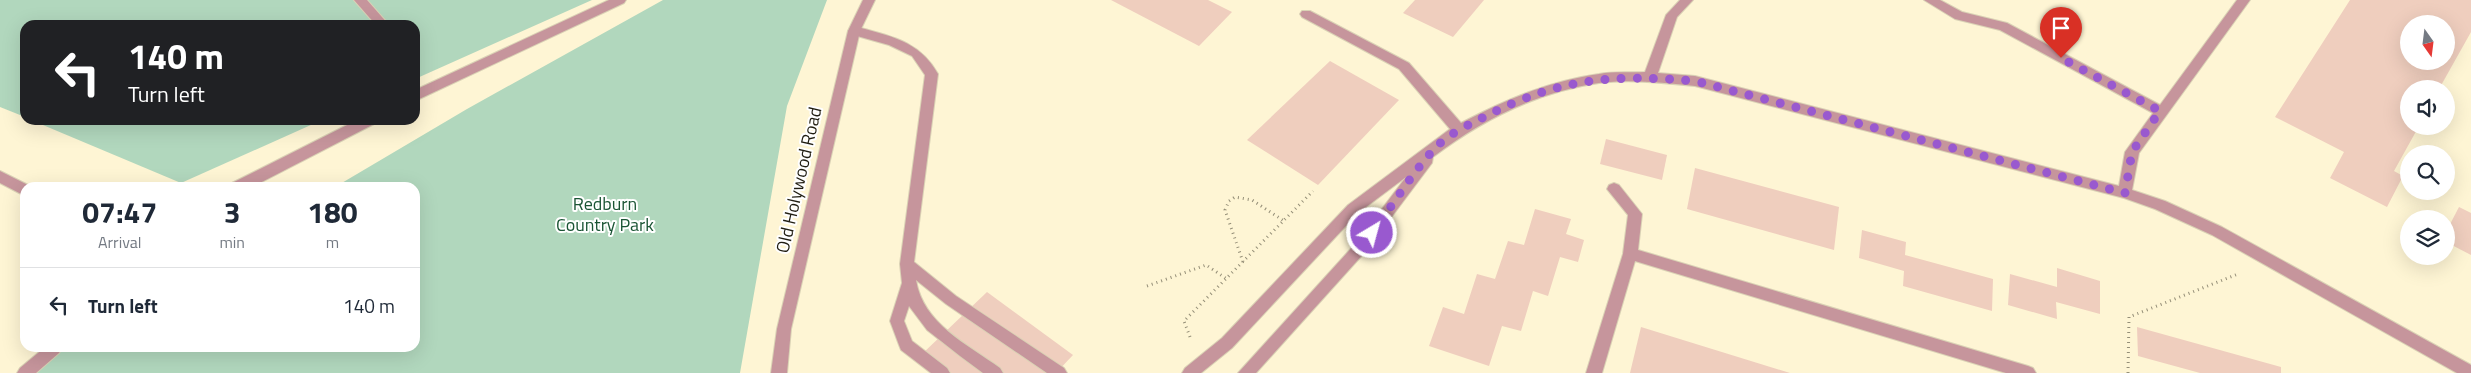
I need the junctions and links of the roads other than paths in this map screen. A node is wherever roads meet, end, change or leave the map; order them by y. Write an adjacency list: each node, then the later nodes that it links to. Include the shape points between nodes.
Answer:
1 (360, 0): 8 (lane)
2 (620, 0): 11 (street)
3 (869, 0): 9 (street, Old Holywood Road)
4 (1687, 0): 10 (street, via 1672,15)
5 (1930, 0): 12 (street, via 1959,16 2003,26)
6 (2244, 0): 12 (street)
7 (1306, 14): 14 (street, via 1404,66)
8 (378, 20)
9 (854, 31): 22 (street, via 916,52 932,74); 27 (street, Old Holywood Road, via 784,328)
10 (1650, 77): 14 (street, via 1601,78 1562,85 1504,106); 20 (street, via 1695,81)
11 (420, 91)
12 (2160, 111): 20 (street, via 2132,152)
13 (359, 125): 17 (street)
14 (1459, 130): 15 (street)
15 (1437, 147): 25 (street, via 1352,209 1227,343); 31 (street, via 1361,247)
16 (0, 176): 18 (street)
17 (249, 182)
18 (20, 187)
19 (1614, 189): 21 (street, via 1635,214)
20 (2125, 193): 34 (street, via 2217,231)
21 (1630, 254): 32 (street); 33 (street)
22 (907, 264): 23 (street); 30 (street, via 951,300)
23 (908, 284): 28 (street, via 897,321 906,344); 29 (street, via 918,310 932,325)
24 (50, 352): 26 (street)
25 (1196, 369)
26 (26, 373)
27 (779, 373)
28 (942, 373)
29 (996, 373)
30 (1059, 373)
31 (1246, 373)
32 (1594, 373)
33 (2028, 373)
34 (2471, 373)

